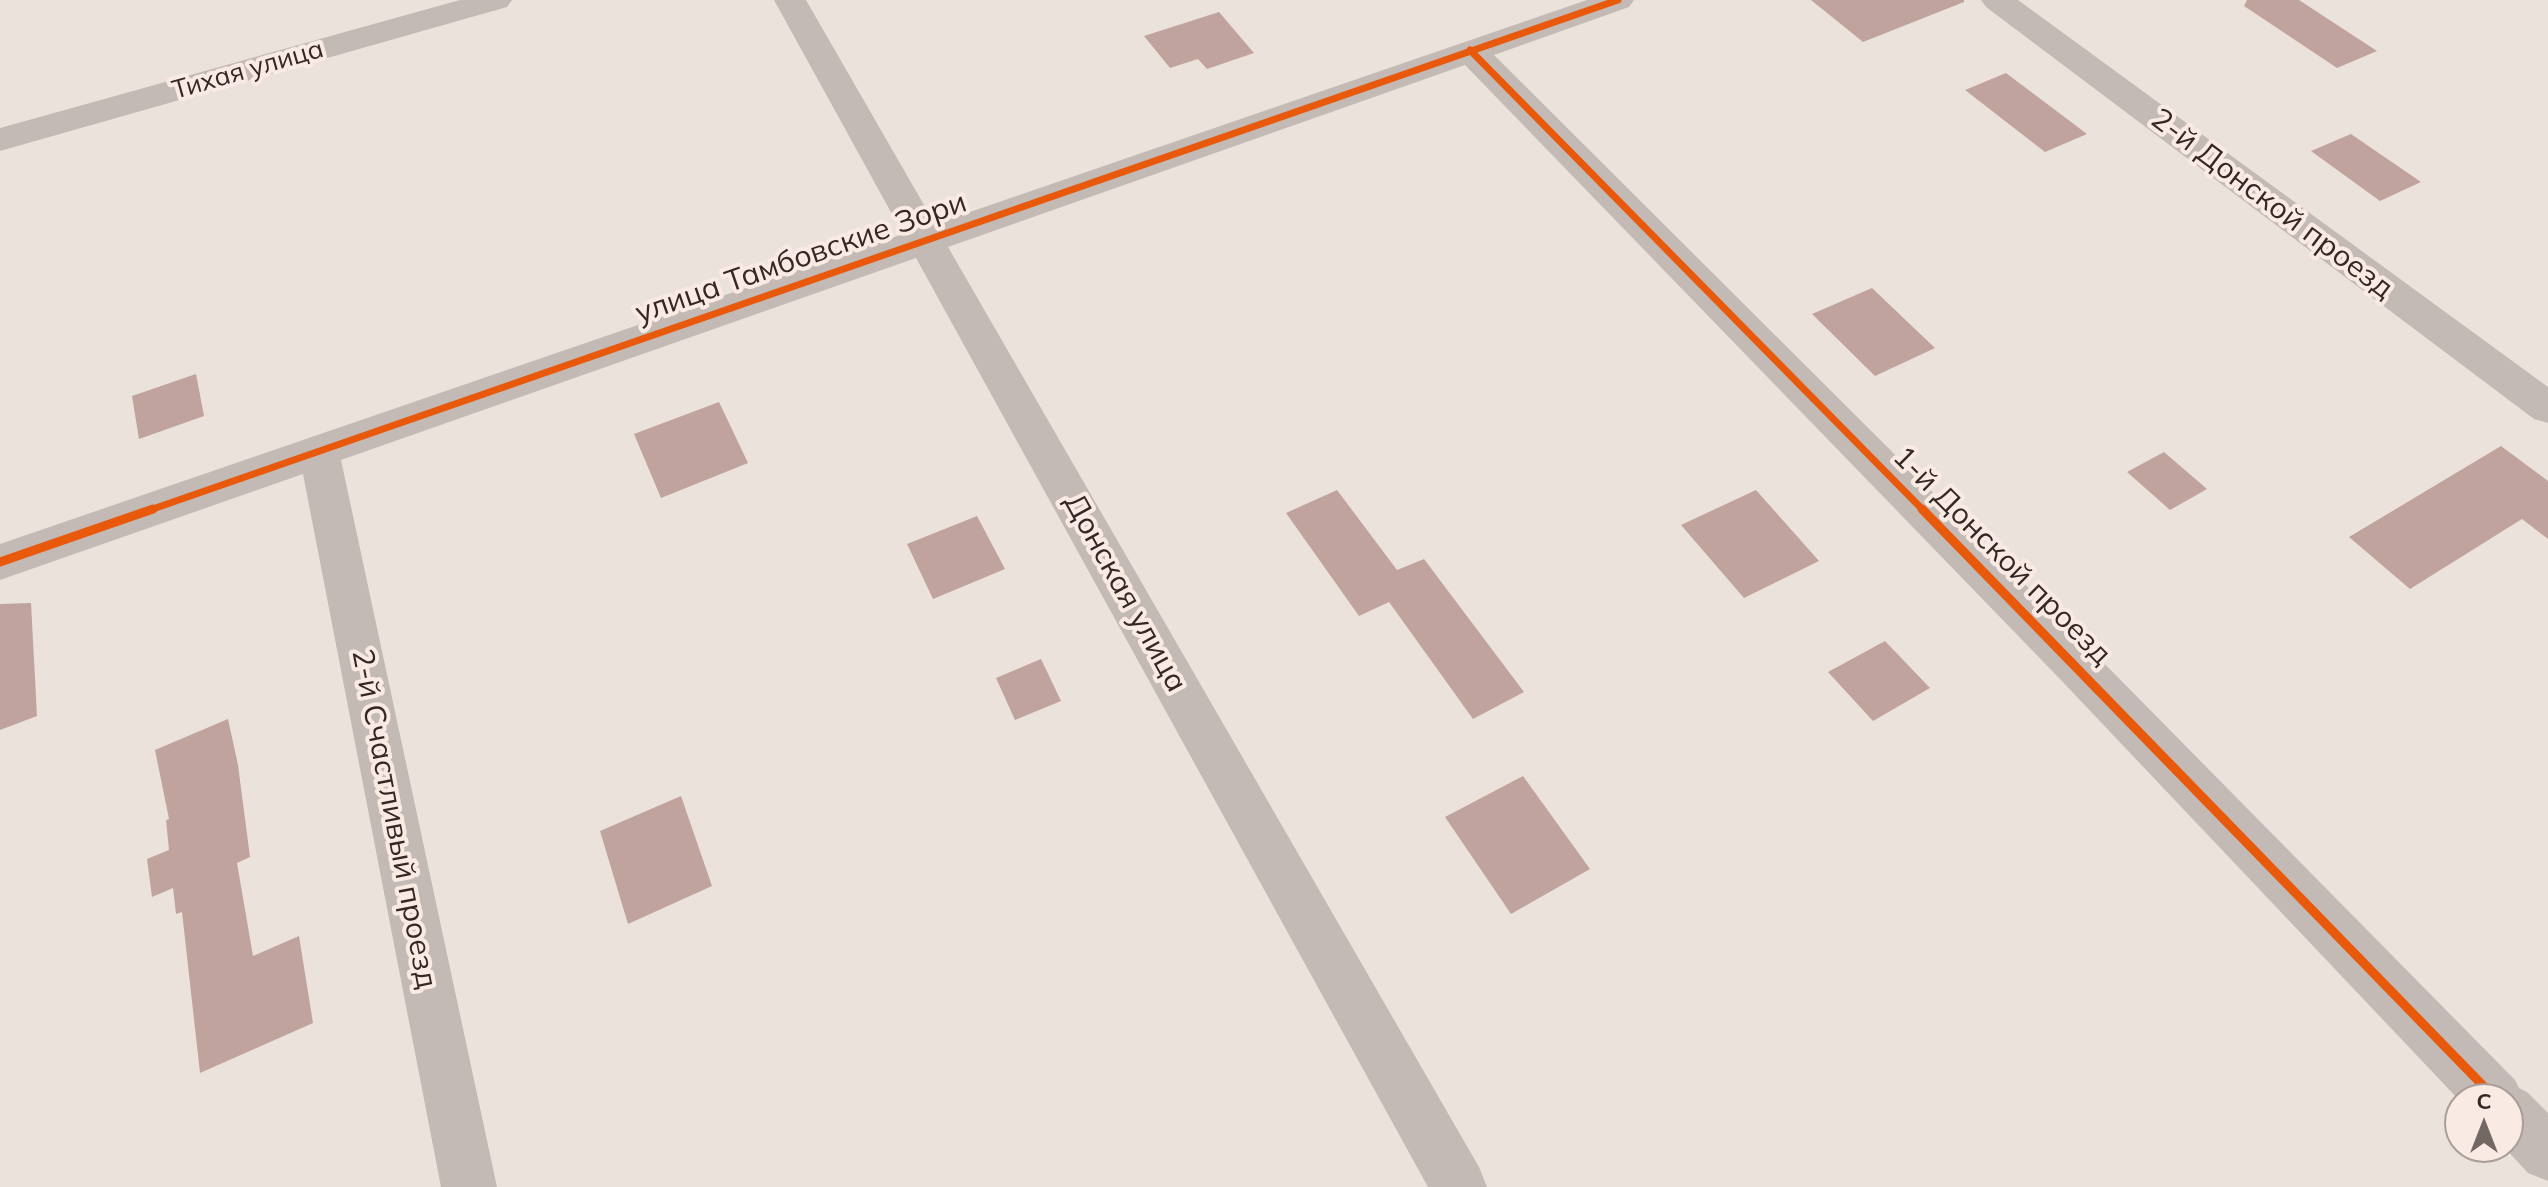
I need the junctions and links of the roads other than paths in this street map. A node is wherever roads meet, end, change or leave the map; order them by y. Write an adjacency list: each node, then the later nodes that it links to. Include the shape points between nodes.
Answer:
1 (496, 0): 6 (street, Тихая улица)
2 (790, 0): 7 (street, Донская улица)
3 (1618, 0): 5 (street, улица Тамбовские Зори)
4 (1997, 0): 8 (street, 2-й Донской проезд)
5 (1470, 50): 7 (street, улица Тамбовские Зори); 11 (street, 1-й Донской проезд)
6 (0, 140)
7 (925, 240): 9 (street, улица Тамбовские Зори); 15 (street, Донская улица)
8 (2548, 408)
9 (319, 452): 10 (street, улица Тамбовские Зори); 14 (street, 2-й Счастливый проезд)
10 (0, 562)
11 (2481, 1083)
12 (2524, 1128): 13 (street)
13 (2548, 1153)
14 (469, 1187)
15 (1459, 1187)

